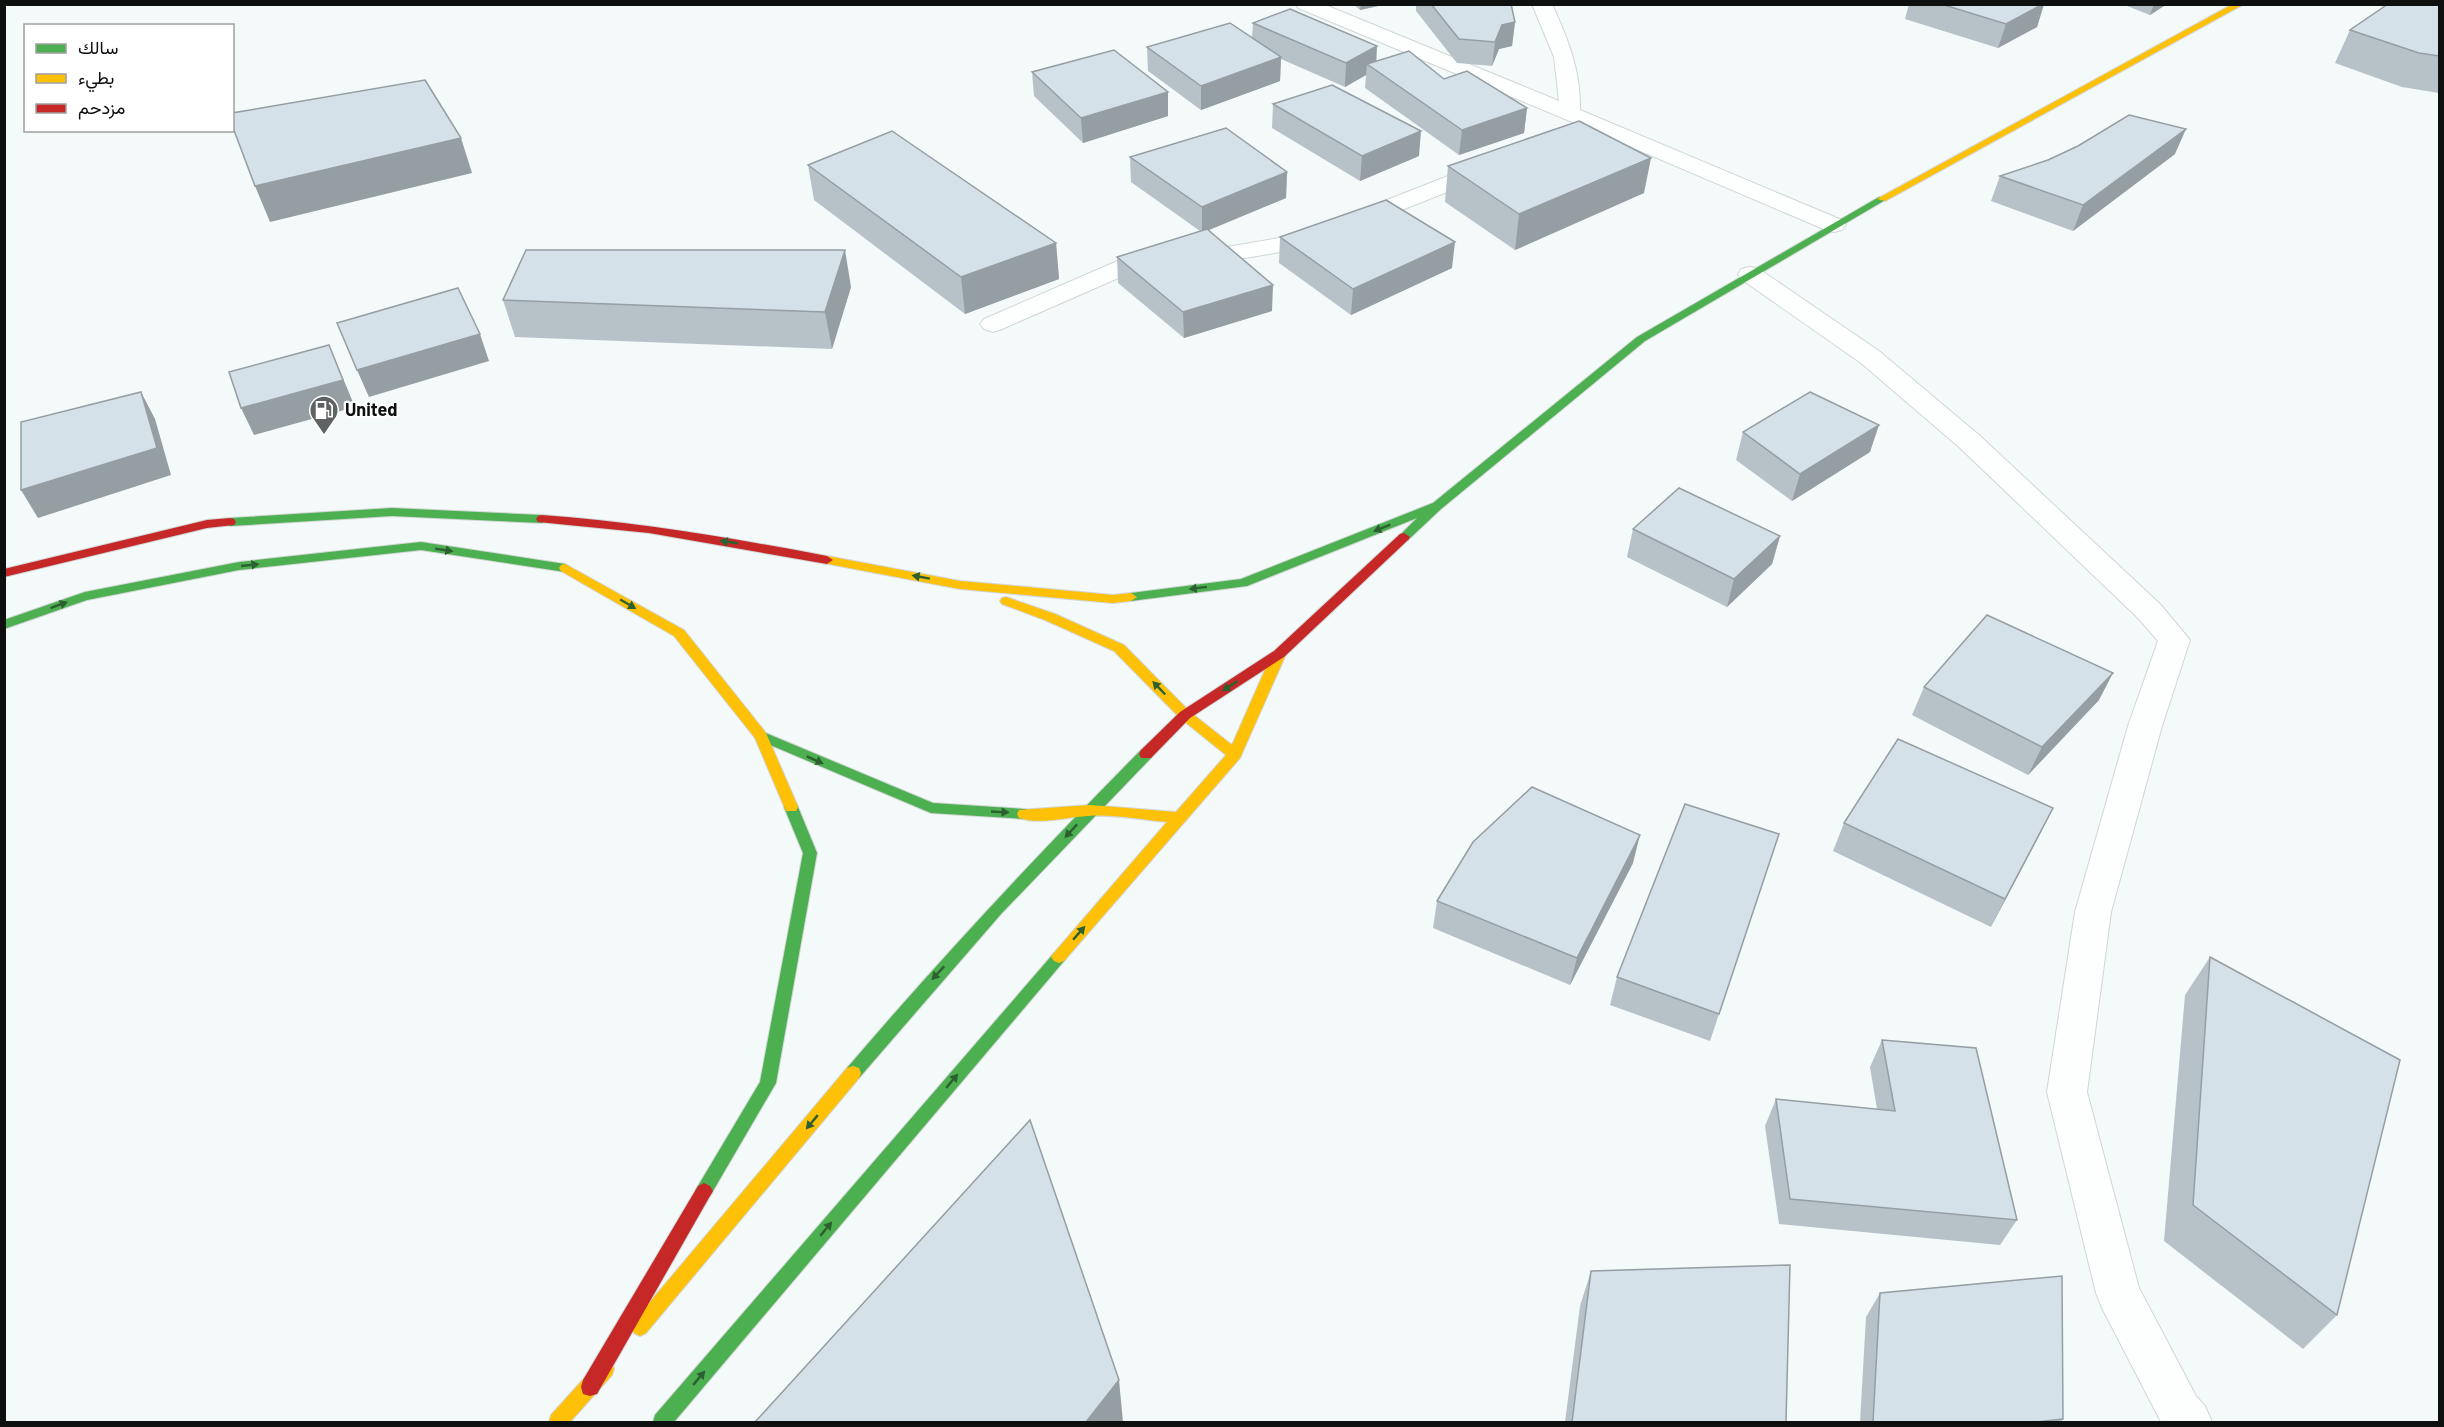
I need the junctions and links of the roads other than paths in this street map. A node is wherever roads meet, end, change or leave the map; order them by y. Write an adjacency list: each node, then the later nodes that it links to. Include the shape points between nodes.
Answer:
1 (1305, 4): 4 (street)
2 (1542, 4): 4 (street, via 1569,69)
3 (2240, 4): 6 (main road)
4 (1569, 113): 5 (street)
5 (1597, 124): 6 (street); 8 (street, via 1283,245 1227,254 1160,257 1131,264)
6 (1834, 225): 7 (main road)
7 (1750, 274): 9 (main road, via 1641,339); 22 (street, via 1870,357 1969,441 2149,611 2174,640 2145,726 2093,912 2067,1092 2118,1293 2180,1412)
8 (993, 324)
9 (1437, 506): 11 (main road, one-way to 11, via 1243,583 1113,599); 13 (main road)
10 (4, 573): 11 (main road, one-way to 10, via 598,522 392,512 207,524)
11 (960, 585): 14 (main road, one-way to 11, via 1119,648 1050,617)
12 (4, 625): 15 (main road, one-way to 15, via 85,596 239,566 421,546 566,568 679,633)
13 (1280, 654): 14 (main road, one-way to 14); 16 (main road)
14 (1185, 715): 16 (main road); 17 (main road)
15 (761, 736): 17 (main road, one-way to 17, via 931,808 1045,815); 19 (main road, via 810,853 768,1083)
16 (1235, 754): 18 (main road)
17 (1090, 810): 18 (main road); 19 (main road, one-way to 19, via 921,992)
18 (1178, 818): 21 (main road, one-way to 18)
19 (590, 1387): 20 (main road)
20 (558, 1422)
21 (662, 1422)
22 (2189, 1422)

